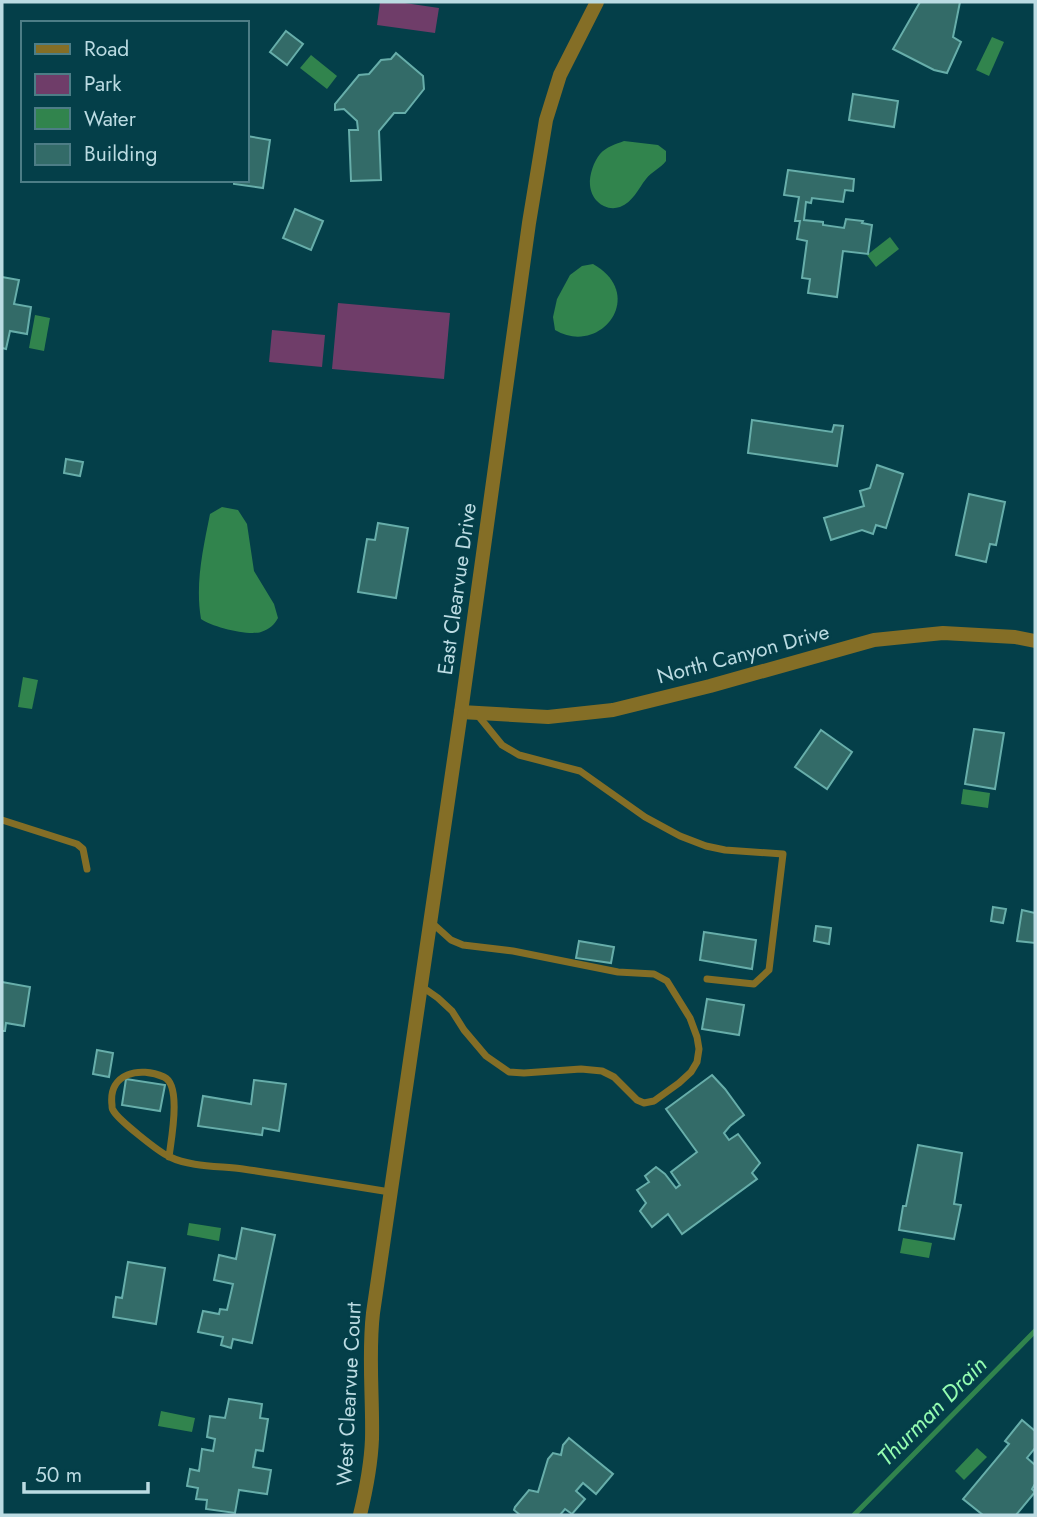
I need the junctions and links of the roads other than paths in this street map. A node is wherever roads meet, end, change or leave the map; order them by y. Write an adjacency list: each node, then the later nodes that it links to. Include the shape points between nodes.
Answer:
1 (597, 2): 3 (street, East Clearvue Drive, via 560,75 546,120)
2 (1035, 641): 4 (street, North Canyon Drive, via 943,633 874,640 613,710 548,718)
3 (461, 712): 4 (street, North Canyon Drive); 7 (street, East Clearvue Drive)
4 (476, 713): 8 (lane, via 502,745 519,755 580,771 680,836 725,850 783,854 769,970 754,984)
5 (2, 820): 6 (lane, via 77,845 83,849)
6 (87, 869)
7 (429, 921): 9 (street, East Clearvue Drive); 9 (lane, via 463,945 654,974 667,981 690,1018 699,1049 697,1062 679,1083 644,1103 602,1071 509,1072 486,1056 452,1011)
8 (707, 979)
9 (420, 986): 11 (street, East Clearvue Drive)
10 (169, 1157): 10 (lane, via 113,1110 114,1090 127,1074 146,1072 166,1077 172,1084); 11 (lane)
11 (390, 1192): 12 (street, West Clearvue Court, via 370,1346 372,1438)
12 (360, 1515)

